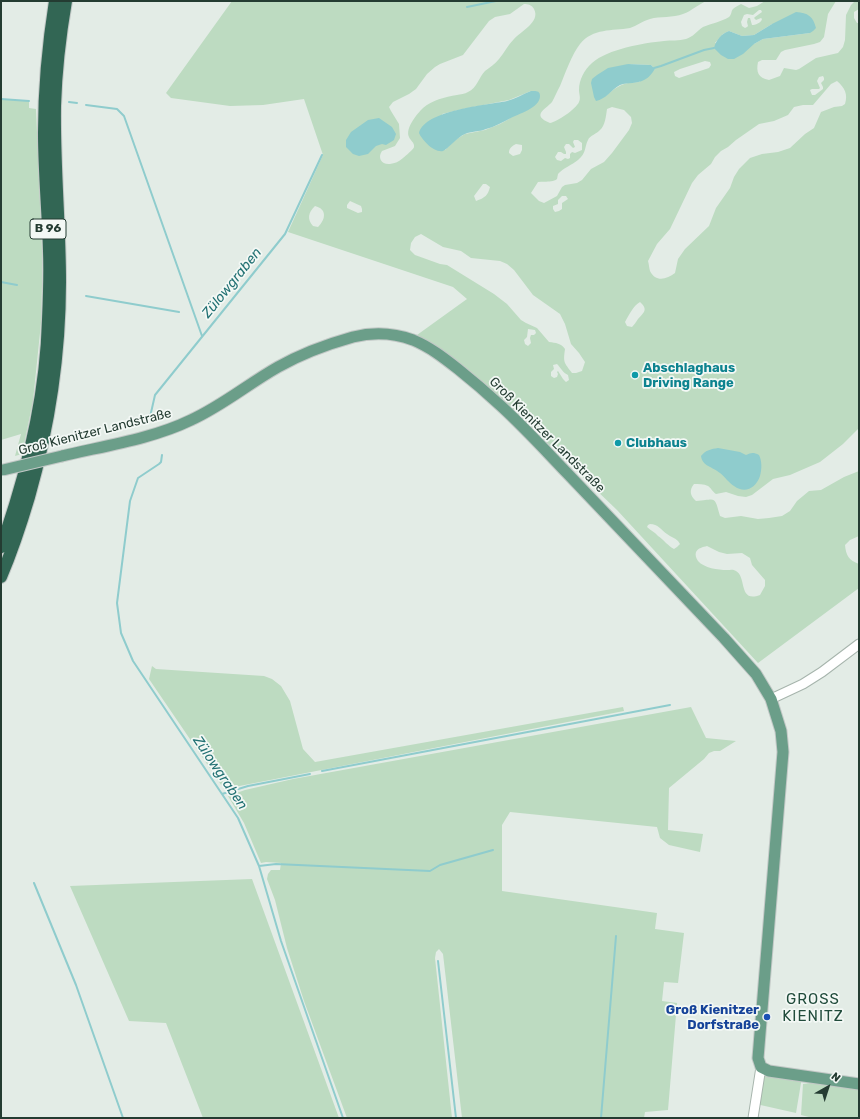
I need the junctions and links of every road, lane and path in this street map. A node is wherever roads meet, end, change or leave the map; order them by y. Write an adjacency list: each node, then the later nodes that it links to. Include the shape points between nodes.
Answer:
1 (56, 1): 4 (highway, B 96, via 48,48 45,104 49,272 45,360 29,457)
2 (66, 1): 5 (highway, B 96, via 59,47 55,105 60,283 56,365 36,473)
3 (2, 470): 7 (main road, Groß Kienitzer Landstraße, bridge, via 179,426 221,404 298,357 368,334 401,336 414,340 436,353 503,407 708,621 756,674)
4 (1, 547)
5 (1, 577)
6 (859, 644): 7 (street, via 803,684)
7 (771, 699): 8 (main road, via 781,731 783,752 758,1058)
8 (761, 1067): 9 (main road, via 769,1071); 10 (street)
9 (859, 1084)
10 (753, 1118)

